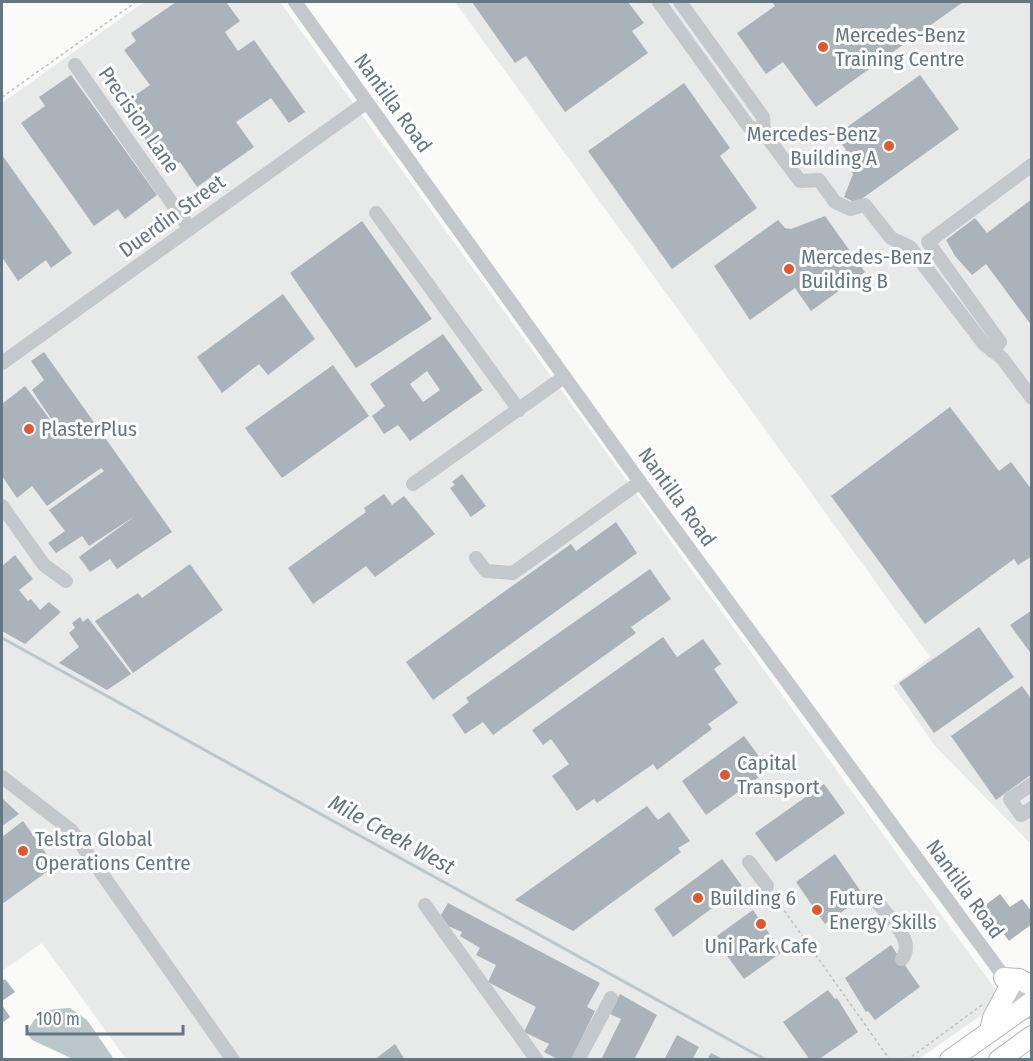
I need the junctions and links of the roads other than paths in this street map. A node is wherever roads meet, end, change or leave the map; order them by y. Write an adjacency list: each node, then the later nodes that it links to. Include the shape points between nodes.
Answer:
1 (295, 2): 7 (street, Nantilla Road)
2 (659, 2): 5 (street)
3 (680, 2): 4 (street)
4 (704, 35): 5 (street); 8 (street, via 762,117)
5 (690, 45): 8 (street, via 749,127)
6 (75, 65): 11 (street, Precision Lane)
7 (367, 102): 11 (street, Duerdin Street); 14 (street, Nantilla Road)
8 (764, 133): 12 (street, via 800,181 819,180 835,202 850,209 865,205 891,238 910,247)
9 (1032, 165): 12 (street, via 928,242 1000,342)
10 (376, 213): 16 (street)
11 (190, 229): 13 (street, Duerdin Street)
12 (992, 351): 15 (street, via 1002,358)
13 (2, 363)
14 (564, 377): 16 (street); 17 (street, Nantilla Road)
15 (1032, 398)
16 (519, 410): 18 (street)
17 (639, 482): 20 (street, via 513,573 486,571); 31 (street, Nantilla Road)
18 (413, 484)
19 (2, 506): 21 (street, via 44,565)
20 (476, 558)
21 (66, 581)
22 (2, 777): 36 (street, via 71,830)
23 (1026, 788): 24 (street, via 1010,799 1021,815)
24 (1032, 807)
25 (749, 862): 26 (street)
26 (767, 886)
27 (878, 903): 29 (street, via 906,939 907,951)
28 (425, 905): 37 (street)
29 (902, 958)
30 (1032, 986): 31 (highway, via 1019,979)
31 (1006, 989): 33 (street, Nantilla Road); 34 (highway)
32 (610, 998): 38 (street)
33 (1030, 1007): 34 (highway)
34 (990, 1031): 39 (highway)
35 (1032, 1036): 40 (highway)
36 (233, 1059)
37 (537, 1059)
38 (578, 1059)
39 (950, 1059)
40 (999, 1059)

